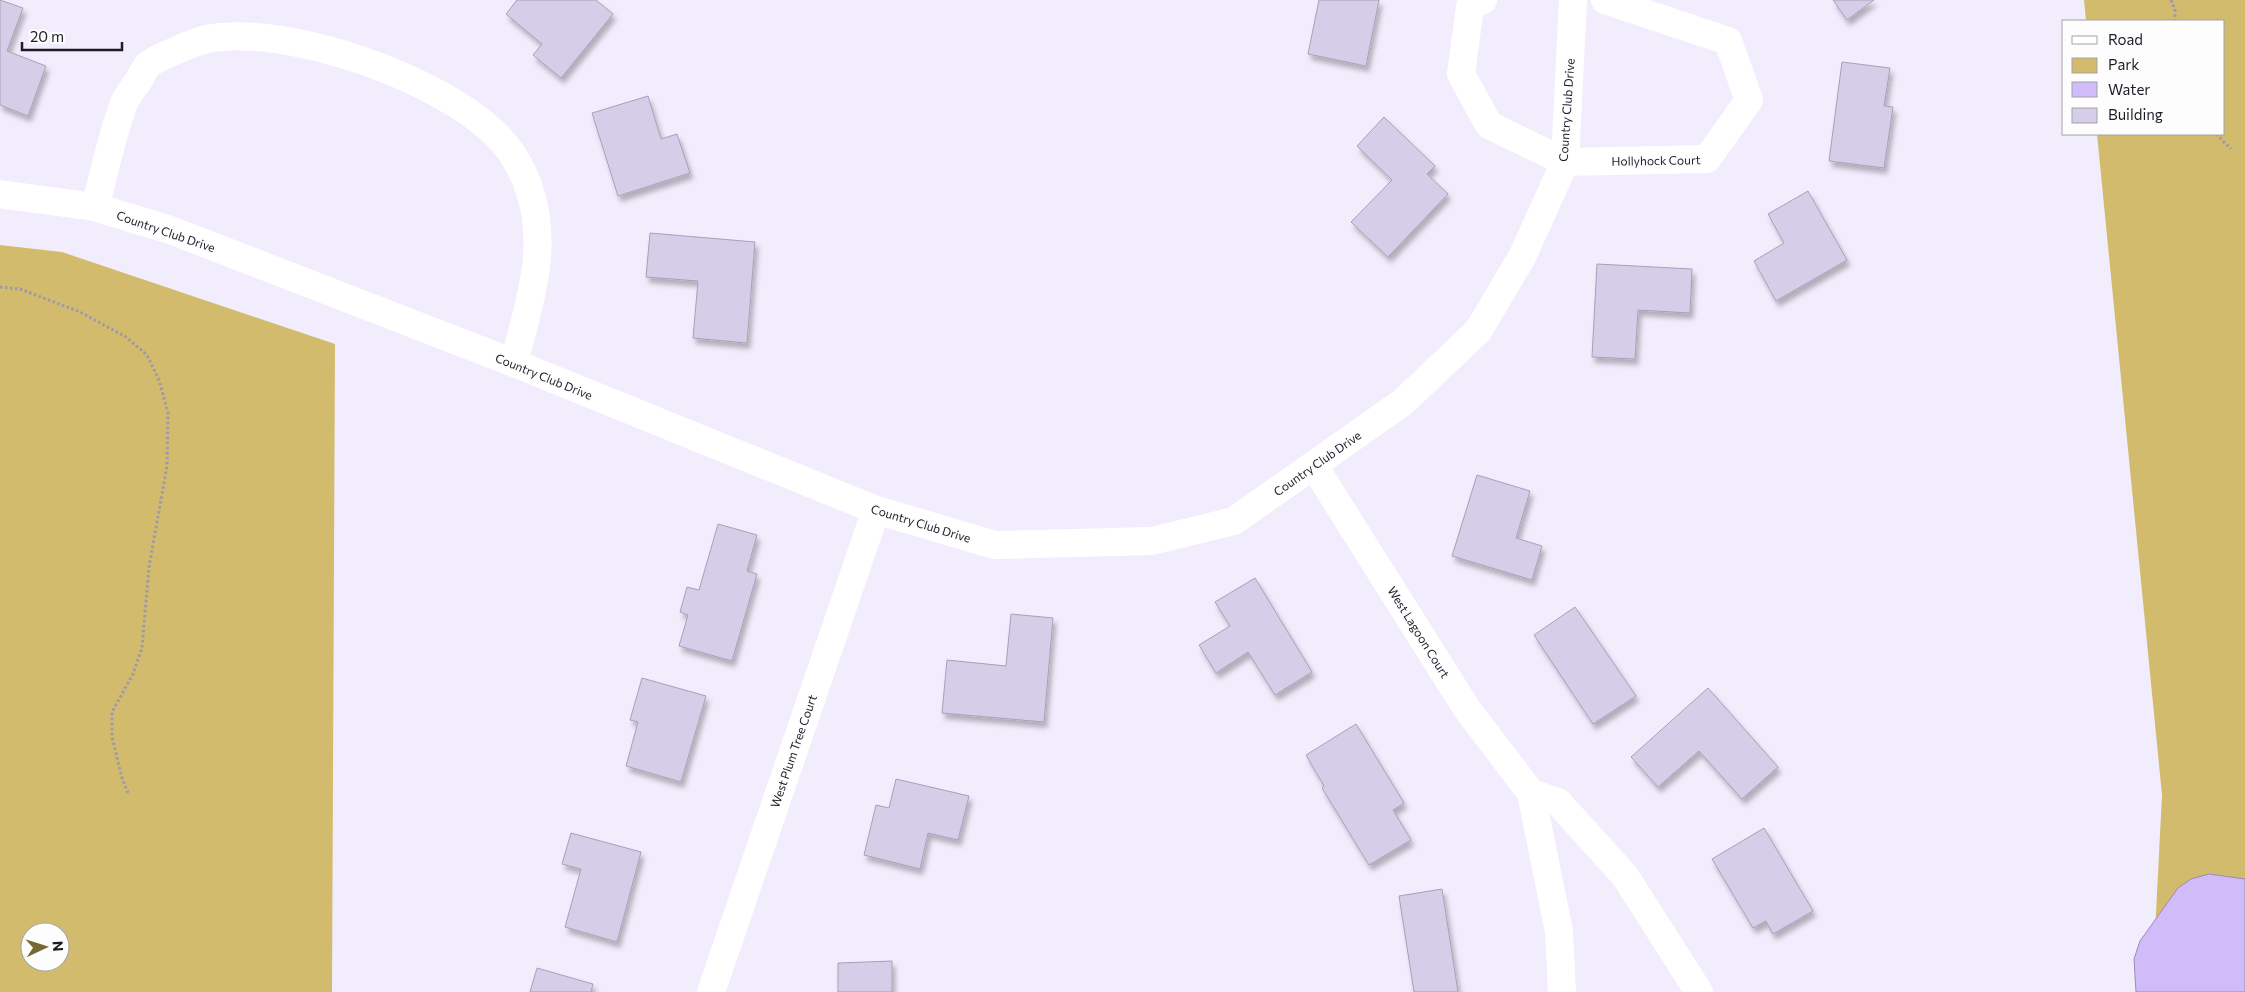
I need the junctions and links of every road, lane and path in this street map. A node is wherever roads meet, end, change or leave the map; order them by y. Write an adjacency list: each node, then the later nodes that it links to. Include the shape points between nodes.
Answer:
1 (1483, 0): 8 (street, Hollyhock Court, via 1470,7 1461,74 1489,125)
2 (1573, 0): 8 (street, Country Club Drive)
3 (1605, 0): 8 (street, Hollyhock Court, via 1728,41 1749,100 1707,159)
4 (2171, 0): 5 (path)
5 (2176, 20)
6 (2217, 135): 7 (path)
7 (2231, 149)
8 (1565, 162): 13 (street, Country Club Drive, via 1522,257 1478,331 1403,402)
9 (0, 194): 10 (street, Country Club Drive)
10 (95, 208): 12 (street, Country Club Drive, via 173,231); 12 (street, via 123,105 148,64 206,39 247,37 288,41 355,57 431,88 464,109 502,141 514,158 530,192 538,233 536,268)
11 (0, 286): 16 (path, via 20,289 80,312 126,338 147,355 159,380 168,413 168,466 149,567 142,648 134,674 112,712 112,737)
12 (514, 363): 14 (street, Country Club Drive)
13 (1314, 466): 14 (street, Country Club Drive, via 1234,521 1152,541 995,545); 15 (street, West Lagoon Court, via 1467,709)
14 (876, 510): 17 (street, West Plum Tree Court)
15 (1531, 792): 18 (street, West Lagoon Court, via 1559,931); 19 (street, via 1558,802 1625,876)
16 (128, 793)
17 (711, 992)
18 (1562, 992)
19 (1699, 992)

